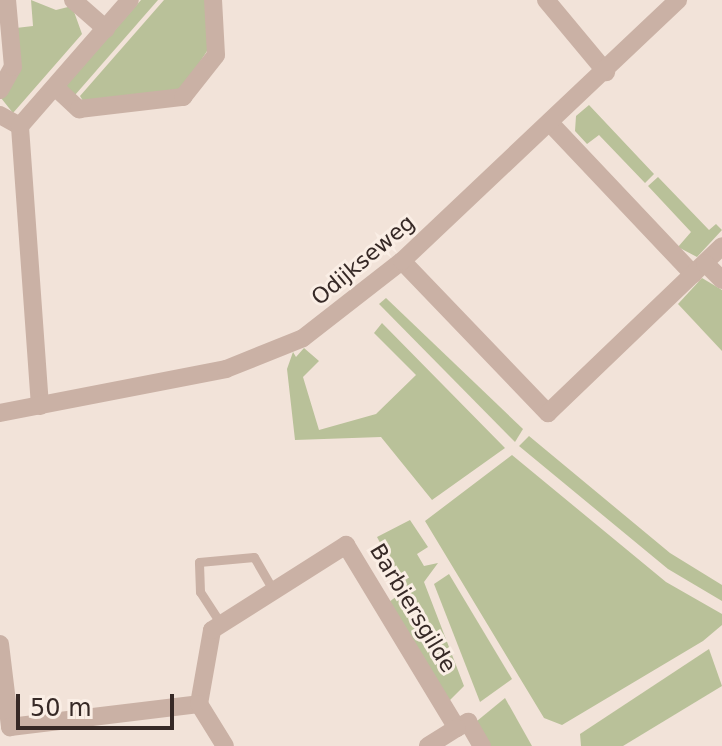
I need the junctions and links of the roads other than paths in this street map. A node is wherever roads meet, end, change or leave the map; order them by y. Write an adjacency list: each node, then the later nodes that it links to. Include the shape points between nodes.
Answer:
1 (7, 0): 10 (street, via 13,67)
2 (73, 0): 7 (street)
3 (213, 0): 9 (street, via 216,55 183,97 79,109)
4 (546, 0): 8 (street)
5 (678, 0): 8 (street, Odijkseweg)
6 (122, 3): 7 (street)
7 (106, 29): 9 (street)
8 (606, 72): 12 (street, Odijkseweg)
9 (55, 87): 13 (street)
10 (0, 90)
11 (0, 115): 13 (street)
12 (551, 124): 15 (street, Odijkseweg); 16 (street)
13 (20, 126): 18 (street)
14 (722, 246): 16 (street)
15 (402, 261): 16 (street, via 548,413); 18 (street, Odijkseweg, via 281,350 226,369)
16 (699, 268): 17 (street)
17 (722, 280)
18 (40, 406): 19 (street, Odijkseweg)
19 (0, 413)
20 (274, 591): 21 (street, Barbiersgilde); 21 (lane, via 254,557 199,562 200,592); 25 (street, Barbiersgilde, via 346,545)
21 (221, 624): 23 (street, via 212,630)
22 (0, 644): 24 (street)
23 (199, 704): 24 (street); 26 (street)
24 (5, 728)
25 (457, 728): 27 (street); 28 (street, Barbiersgilde, via 468,722)
26 (225, 746)
27 (428, 746)
28 (482, 746)

